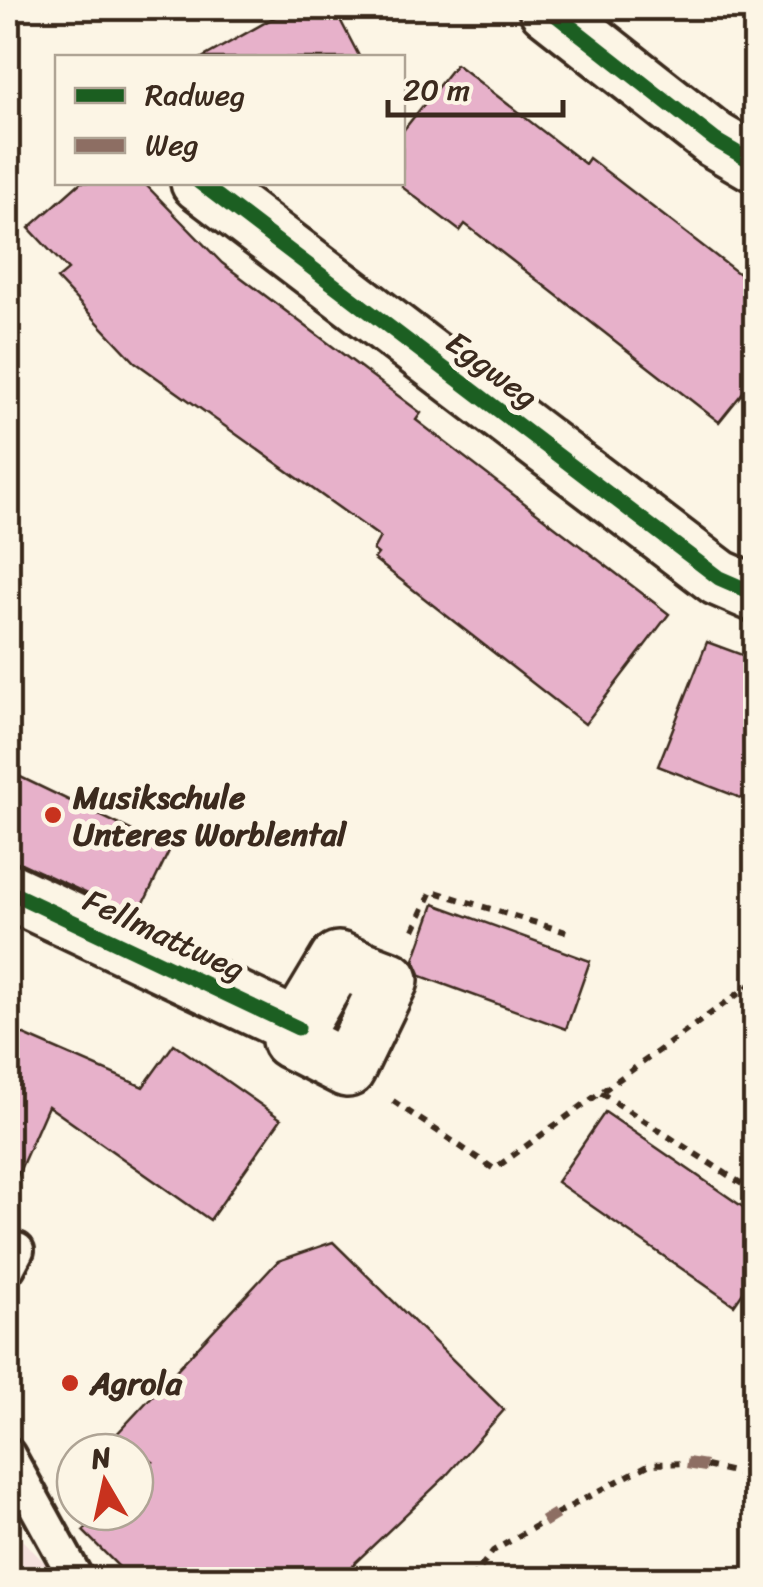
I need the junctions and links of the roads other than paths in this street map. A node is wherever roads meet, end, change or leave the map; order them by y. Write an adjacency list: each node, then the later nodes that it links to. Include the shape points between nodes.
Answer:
1 (548, 8): 2 (street, via 714,140)
2 (756, 164)
3 (203, 185): 4 (street, Eggweg, via 719,578)
4 (756, 594)
5 (8, 891): 6 (street, Fellmattweg)
6 (298, 1028): 6 (street, Fellmattweg, via 338,960 390,980 347,1069 290,1040)
7 (8, 1456): 8 (lane)
8 (77, 1580)

